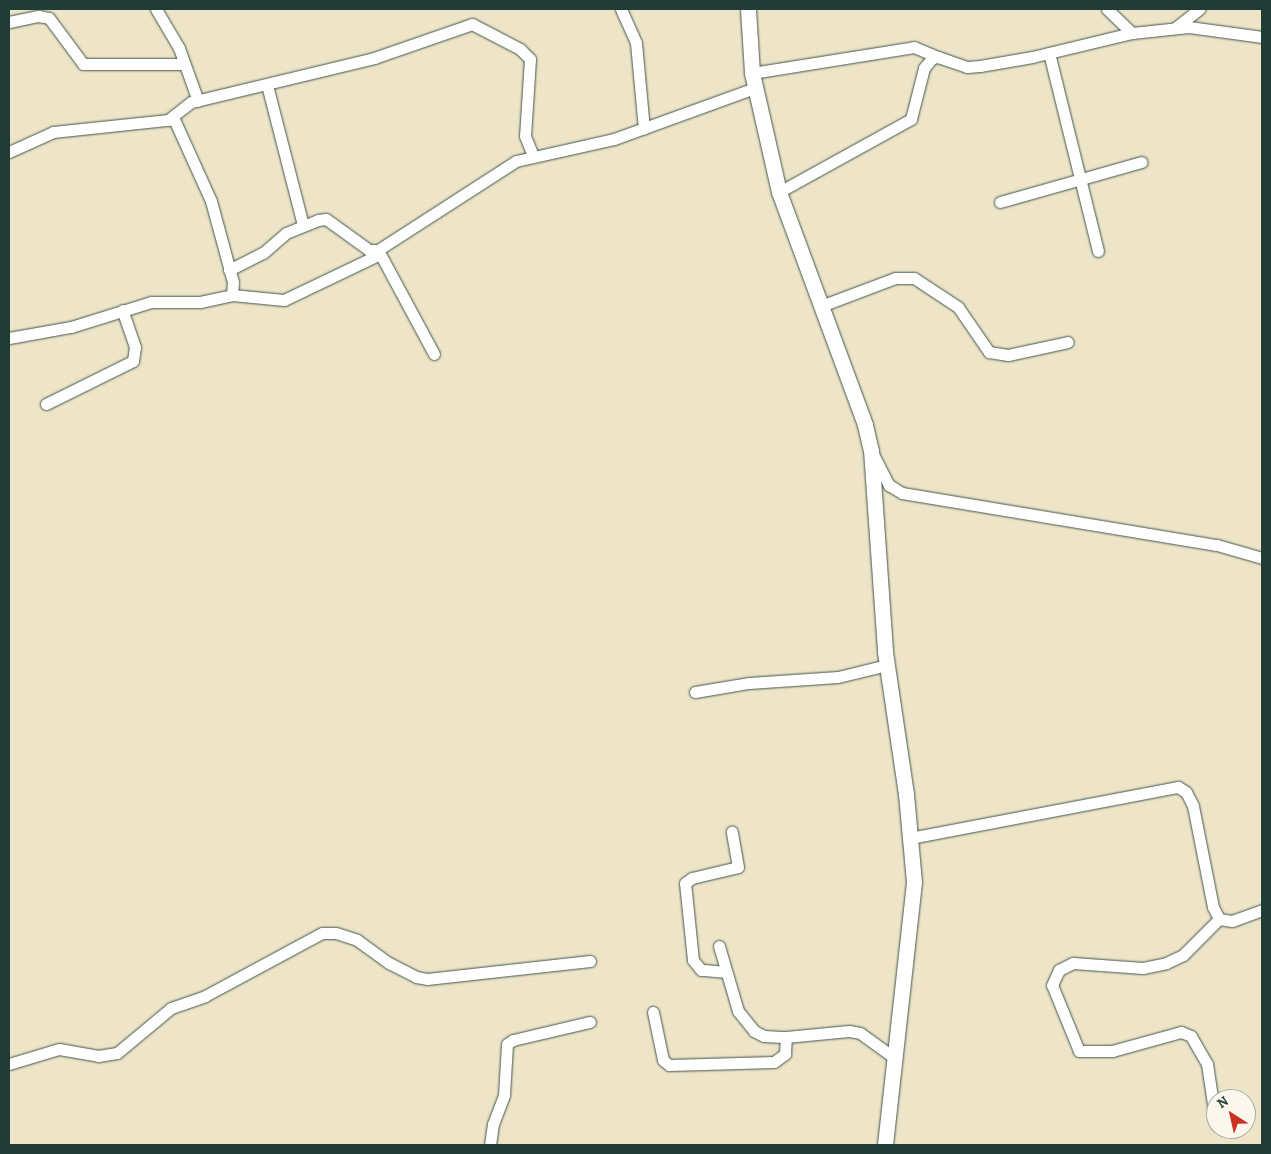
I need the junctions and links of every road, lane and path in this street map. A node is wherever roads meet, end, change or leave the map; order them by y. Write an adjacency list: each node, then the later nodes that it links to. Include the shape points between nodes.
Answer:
1 (156, 9): 12 (street)
2 (621, 9): 17 (street, via 636,44)
3 (748, 9): 13 (street)
4 (1107, 9): 8 (street)
5 (1199, 9): 7 (street)
6 (9, 22): 12 (street, via 38,16 49,18 83,64)
7 (1174, 28): 8 (street); 9 (street, via 1200,27)
8 (1132, 33): 10 (street)
9 (1262, 37)
10 (1049, 53): 11 (street, via 973,66); 21 (street)
11 (938, 56): 13 (street, via 914,47); 22 (street, via 926,63 911,119)
12 (184, 64): 15 (street)
13 (754, 81): 17 (street); 22 (street)
14 (267, 85): 15 (street); 19 (street, via 374,58 477,24 520,49 530,59 525,136); 24 (street)
15 (198, 101): 16 (street, via 186,105)
16 (173, 117): 18 (street, via 159,122 53,132); 27 (street, via 210,200)
17 (644, 129): 19 (street, via 614,140)
18 (9, 152)
19 (533, 156): 26 (street, via 502,168)
20 (1141, 162): 21 (street)
21 (1080, 178): 23 (street); 25 (street)
22 (779, 192): 29 (street)
23 (1000, 202)
24 (303, 225): 26 (street, via 326,219 360,245); 27 (street, via 286,232 263,253)
25 (1098, 251)
26 (379, 252): 28 (street, via 284,300); 33 (street)
27 (229, 270): 28 (street, via 233,282)
28 (232, 295): 30 (street, via 200,302 151,302)
29 (821, 306): 32 (street, via 895,278 914,278 958,307 989,352 1008,355); 35 (street, via 865,425)
30 (122, 310): 31 (street, via 71,327); 34 (street, via 135,347 133,362)
31 (9, 338)
32 (1068, 342)
33 (434, 354)
34 (46, 404)
35 (871, 450): 36 (street, via 883,477 895,491 1217,545); 37 (street, via 873,516)
36 (1262, 558)
37 (887, 666): 38 (street, via 838,677 786,679); 40 (street)
38 (696, 692)
39 (732, 832): 45 (street, via 738,867 692,878 685,883 693,960 701,970)
40 (910, 838): 42 (street, via 1182,788 1196,815 1213,907); 49 (street, via 914,882)
41 (1262, 910): 42 (street, via 1232,921)
42 (1219, 919): 51 (street, via 1182,955 1166,963 1144,968 1073,963 1059,970 1052,985 1078,1051 1112,1051 1181,1032 1191,1036 1207,1064)
43 (719, 946): 45 (street)
44 (590, 961): 50 (street, via 427,979 389,963 358,940 329,932 305,939 205,996 171,1008 117,1053 98,1056 59,1049)
45 (726, 972): 48 (street, via 738,1011 746,1023 764,1036)
46 (653, 1012): 48 (street, via 663,1060 669,1065 774,1062 786,1054)
47 (590, 1022): 52 (street, via 507,1044 504,1095 493,1124)
48 (786, 1037): 49 (street, via 849,1031 860,1033)
49 (896, 1059): 53 (street)
50 (9, 1064)
51 (1211, 1089)
52 (490, 1145)
53 (885, 1145)

